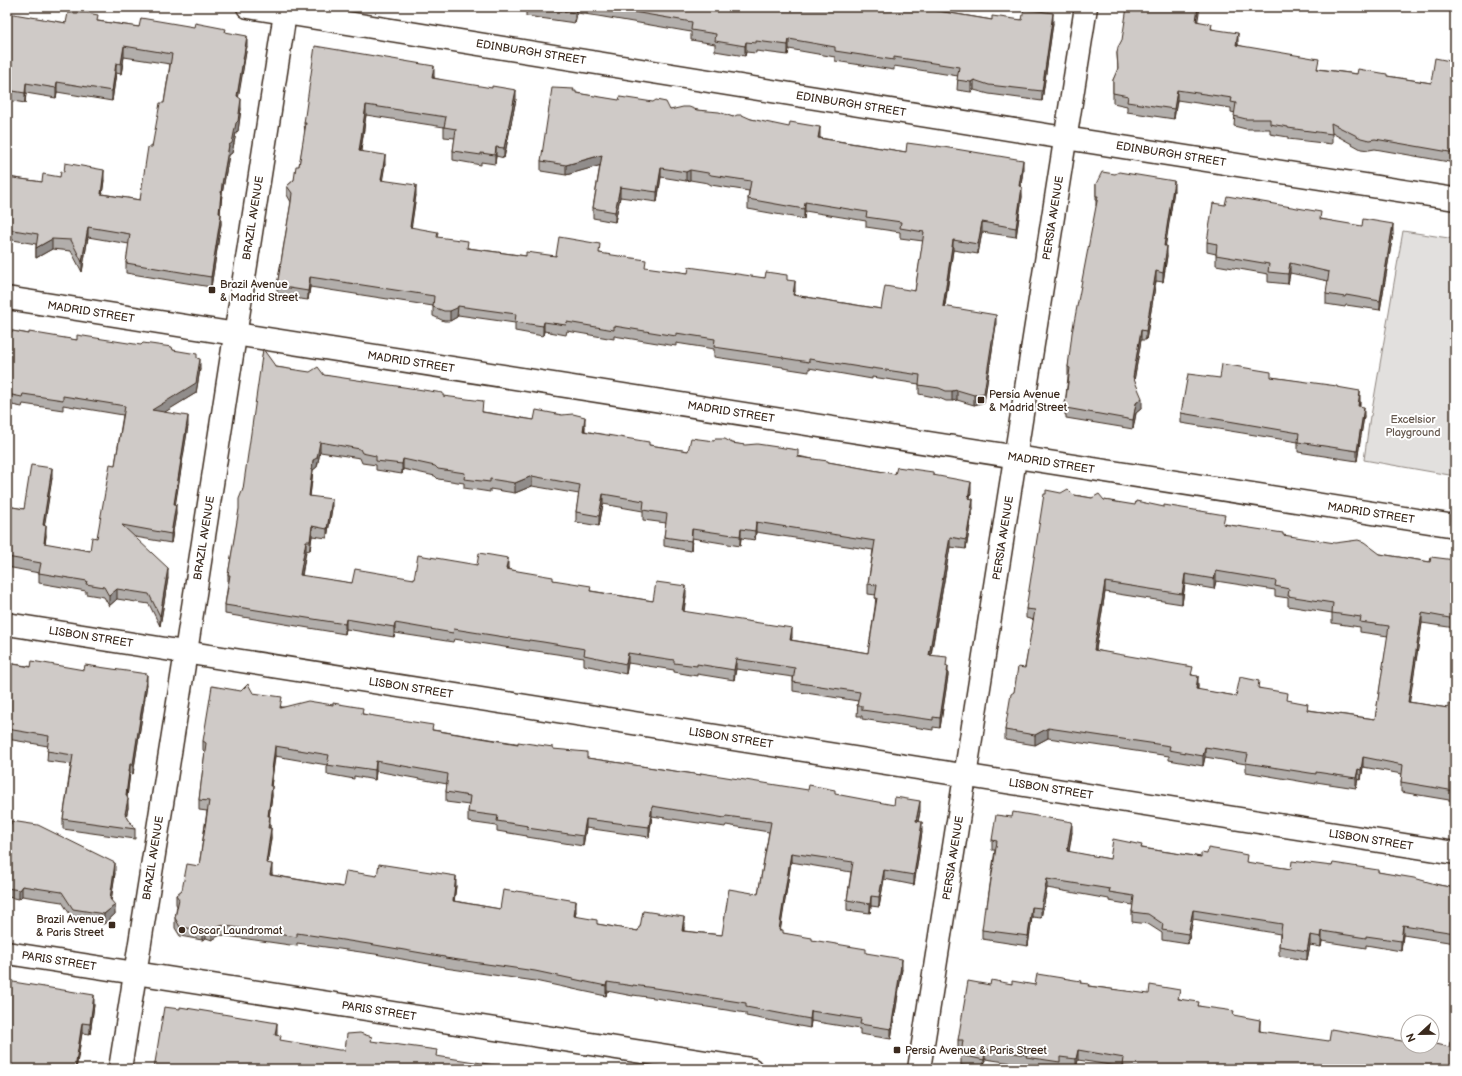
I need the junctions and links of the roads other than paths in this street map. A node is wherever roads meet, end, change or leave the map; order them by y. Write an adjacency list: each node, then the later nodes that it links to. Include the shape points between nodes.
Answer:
1 (248, 7): 3 (street, EDINBURGH STREET)
2 (1086, 7): 4 (street, PERSIA AVENUE)
3 (285, 10): 4 (street, EDINBURGH STREET); 7 (street, BRAZIL AVENUE)
4 (1065, 138): 5 (street, EDINBURGH STREET); 8 (street, PERSIA AVENUE)
5 (1455, 199)
6 (7, 298): 7 (street, MADRID STREET)
7 (236, 335): 8 (street, MADRID STREET); 11 (street, BRAZIL AVENUE)
8 (1016, 457): 9 (street, MADRID STREET); 12 (street, PERSIA AVENUE)
9 (1455, 526)
10 (7, 624): 11 (street, LISBON STREET)
11 (186, 652): 12 (street, LISBON STREET); 15 (street, BRAZIL AVENUE)
12 (966, 775): 13 (street, LISBON STREET); 18 (street, PERSIA AVENUE)
13 (1455, 853)
14 (7, 953): 15 (street, PARIS STREET)
15 (134, 973): 16 (street, BRAZIL AVENUE); 17 (street, PARIS STREET)
16 (120, 1069)
17 (751, 1069)
18 (919, 1069)

